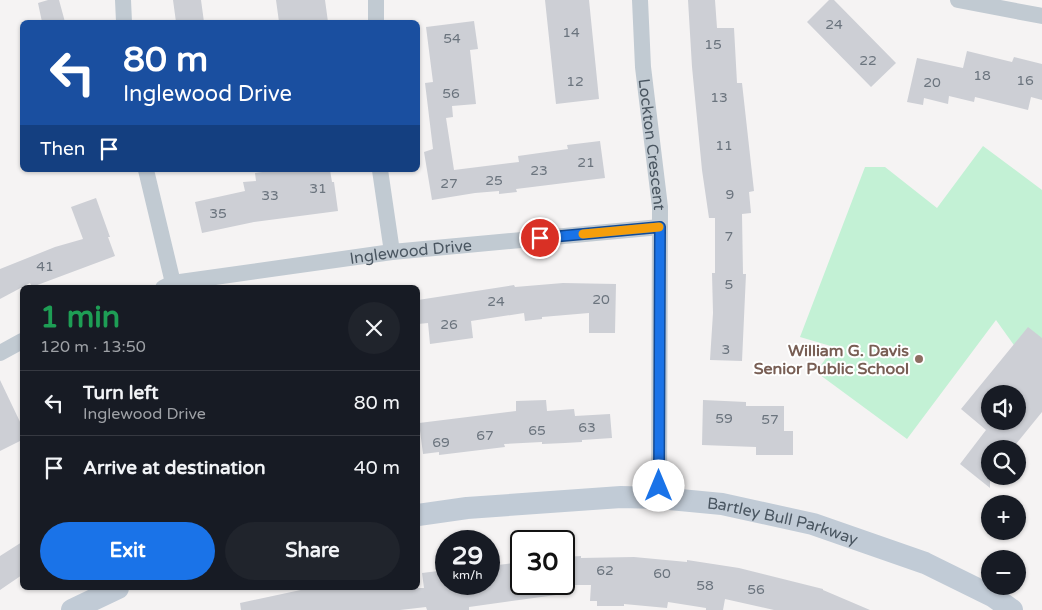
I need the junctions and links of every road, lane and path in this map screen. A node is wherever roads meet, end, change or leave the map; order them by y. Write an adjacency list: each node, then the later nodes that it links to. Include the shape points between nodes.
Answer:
1 (123, 0): 6 (street)
2 (376, 0): 7 (street)
3 (640, 0): 10 (street, Lockton Crescent, via 643,67)
4 (958, 0): 5 (street)
5 (1042, 16)
6 (124, 20)
7 (376, 20)
8 (146, 172): 12 (street)
9 (380, 172): 11 (street)
10 (660, 227): 11 (street, Inglewood Drive); 16 (street, Lockton Crescent)
11 (392, 252): 13 (street, Inglewood Drive)
12 (168, 285)
13 (175, 285)
14 (20, 342): 15 (street)
15 (0, 353)
16 (659, 498): 17 (street, Bartley Bull Parkway, via 620,497 466,508); 20 (street, Bartley Bull Parkway, via 722,504 813,524 925,564 994,597)
17 (420, 515)
18 (114, 590): 19 (street)
19 (72, 610)
20 (1012, 610)

